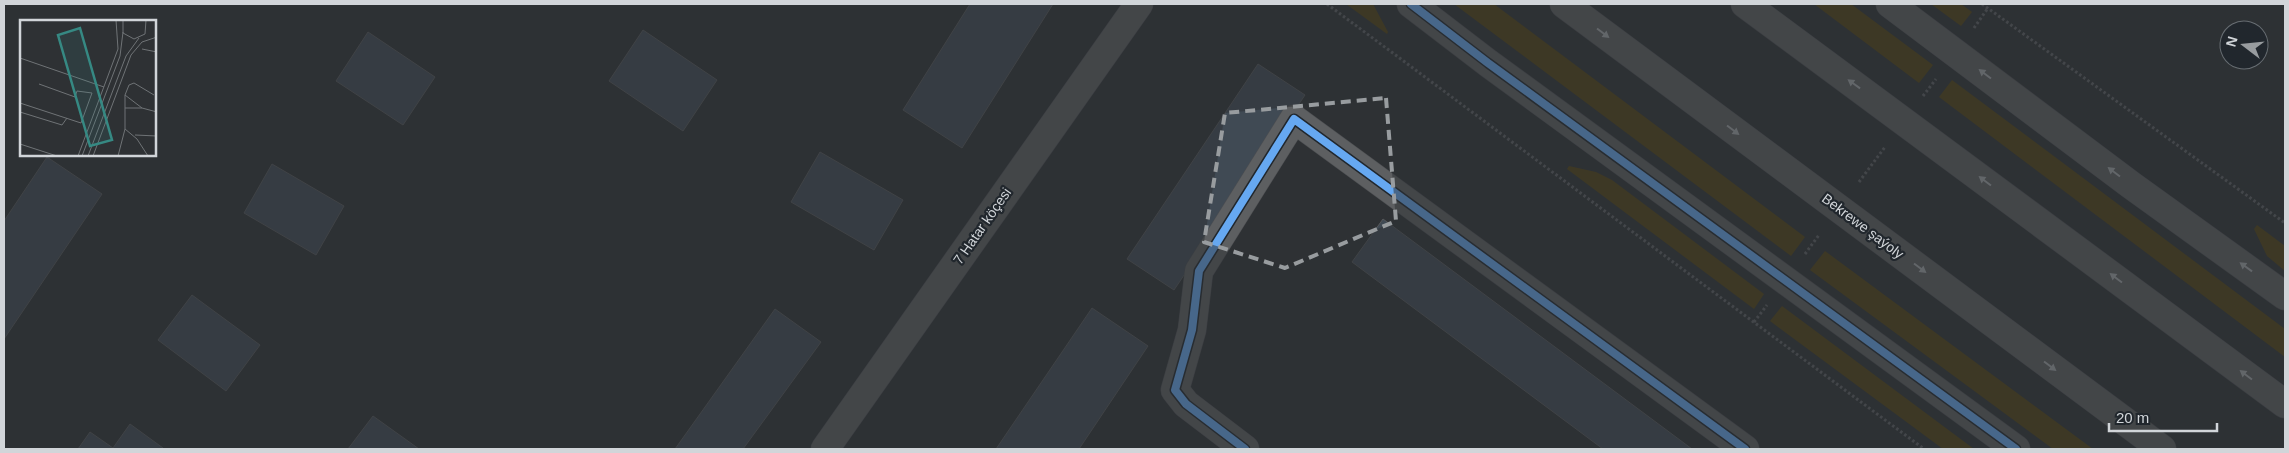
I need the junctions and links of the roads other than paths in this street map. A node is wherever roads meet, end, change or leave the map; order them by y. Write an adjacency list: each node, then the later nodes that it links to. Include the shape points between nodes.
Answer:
1 (1139, 4): 8 (street, 7 Hatar köçesi)
2 (1411, 4): 11 (street)
3 (1564, 4): 12 (street, Bekrewe şaýoly, one-way to 12)
4 (1745, 4): 7 (street, one-way to 4)
5 (1890, 4): 6 (street, one-way to 5)
6 (2285, 296)
7 (2285, 404)
8 (825, 449)
9 (1245, 449): 10 (street, via 1186,404 1175,390 1192,330 1199,271 1294,119)
10 (1745, 449)
11 (2016, 449)
12 (2162, 449)

